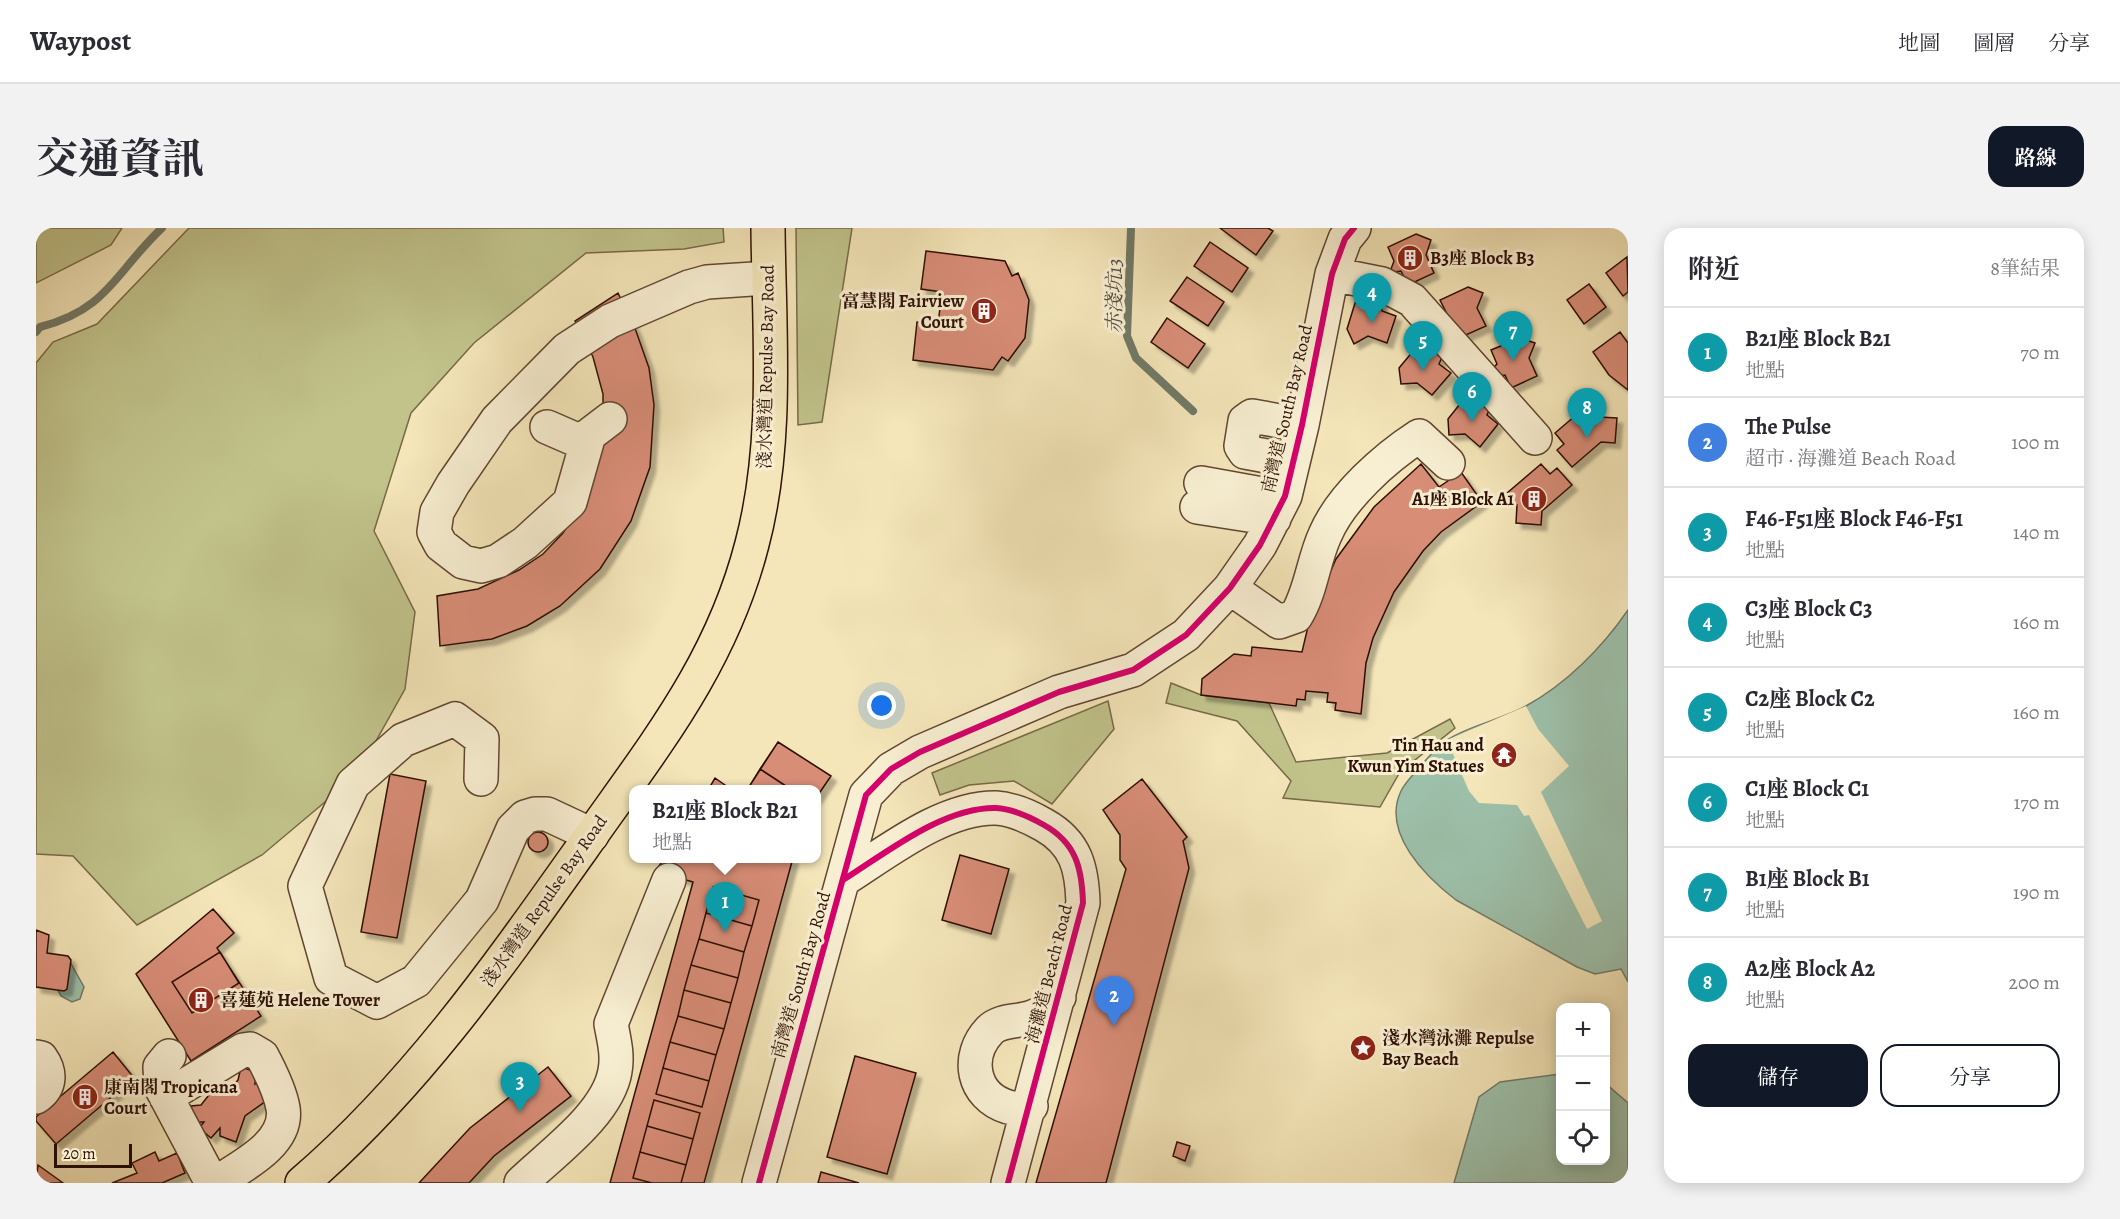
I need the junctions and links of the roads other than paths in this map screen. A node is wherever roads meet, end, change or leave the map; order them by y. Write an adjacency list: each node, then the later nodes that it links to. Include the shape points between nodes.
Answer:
1 (768, 228): 4 (main road, 淺水灣道 Repulse Bay Road)
2 (1354, 228): 3 (street, 南灣道 South Bay Road, via 1344,239)
3 (1332, 274): 6 (street, 南灣道 South Bay Road); 8 (street, via 1382,284 1412,300)
4 (768, 278): 9 (street, via 689,287 610,321 567,349 497,420 437,512 434,532 441,545 452,556 473,566 534,552 570,502); 16 (main road, 淺水灣道 Repulse Bay Road, via 765,466 758,518 744,570 719,638 697,682)
5 (610, 419): 9 (street, via 589,435)
6 (1302, 425): 10 (street, 南灣道 South Bay Road); 10 (street, via 1252,416 1245,421 1241,446 1245,452)
7 (547, 427): 9 (street)
8 (1535, 438)
9 (586, 444)
10 (1293, 461): 13 (street, 南灣道 South Bay Road)
11 (1448, 463): 14 (street, via 1419,436 1362,482 1325,532 1310,572 1305,601 1296,616 1279,622)
12 (1199, 495): 13 (street)
13 (1279, 508): 14 (street, 南灣道 South Bay Road, via 1260,545)
14 (1230, 588): 18 (street, 南灣道 South Bay Road, via 1186,635 1132,670 1059,692 920,752 891,769 866,795)
15 (481, 779): 16 (street, via 482,739 455,719 403,740 353,784 305,886 332,978 377,1002 416,981 482,900 513,829 525,817 547,814)
16 (592, 835): 26 (main road, 淺水灣道 Repulse Bay Road, via 461,1016 374,1116)
17 (669, 880): 27 (street, via 611,1024 616,1047 615,1071 608,1093 595,1113)
18 (843, 880): 19 (street, 海灘道 Beach Road, via 922,830 962,813 997,808 1027,815 1055,831 1082,874 1083,903); 28 (street, 南灣道 South Bay Road)
19 (1059, 997): 24 (street, 海灘道 Beach Road); 24 (street, 海灘道 Beach Road, via 1030,1018 992,1028 979,1043 973,1064 978,1084 991,1100 1010,1108)
20 (169, 1056): 23 (street, via 159,1074)
21 (36, 1057): 22 (street, via 46,1065 48,1073 45,1089)
22 (36, 1097)
23 (166, 1097): 25 (street); 25 (street, via 243,1050 250,1049 262,1056 283,1108 282,1123 260,1154)
24 (1031, 1106): 29 (street, 海灘道 Beach Road)
25 (214, 1183)
26 (302, 1183)
27 (521, 1183)
28 (759, 1183)
29 (1008, 1183)

